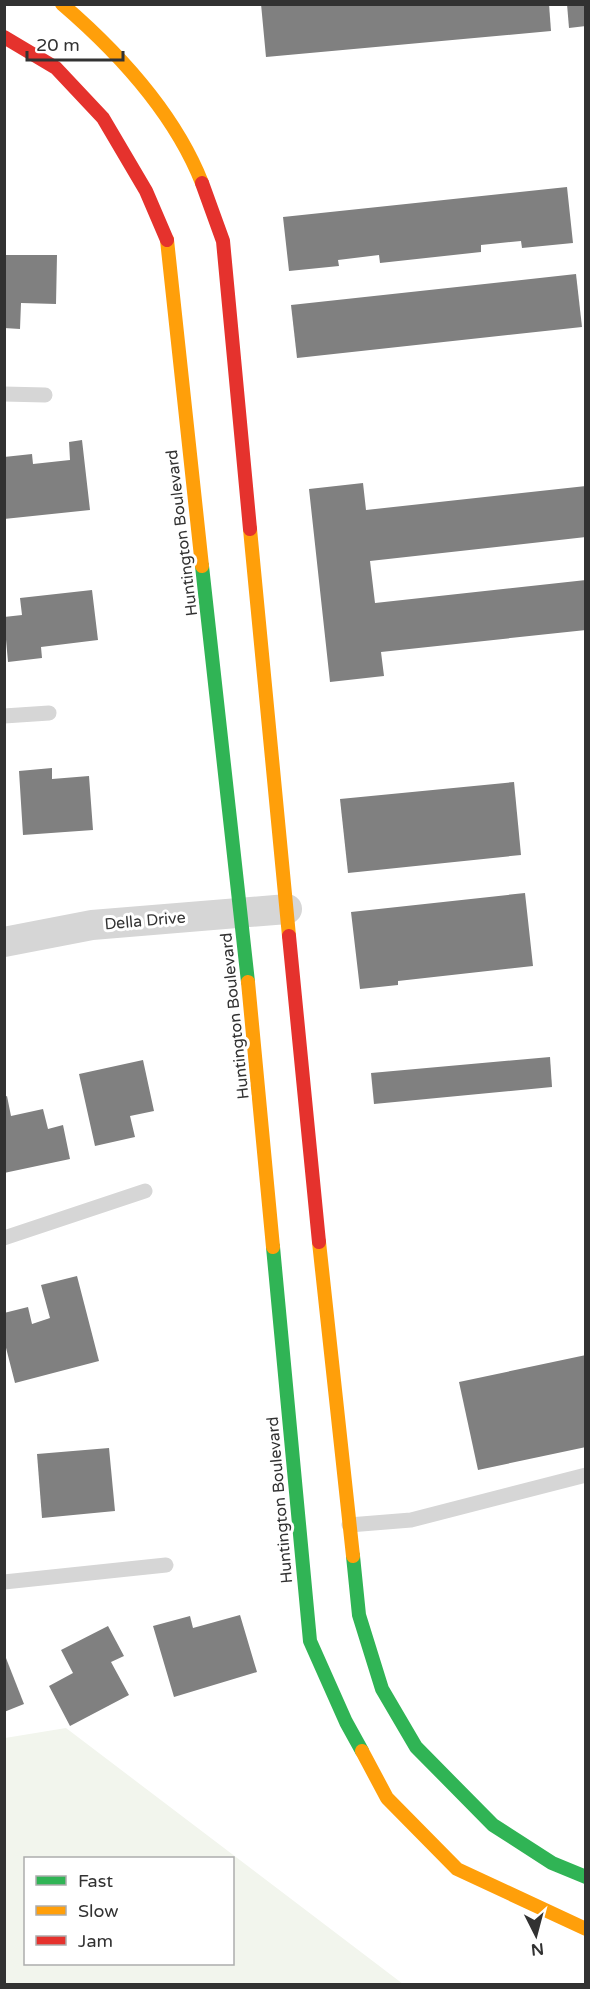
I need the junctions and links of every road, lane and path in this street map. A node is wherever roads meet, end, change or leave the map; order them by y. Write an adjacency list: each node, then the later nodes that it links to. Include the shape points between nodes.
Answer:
1 (62, 4): 7 (street, via 92,29 157,102 192,160 223,241)
2 (4, 37): 8 (street, Huntington Boulevard, via 56,68 104,118 146,191 170,245 188,443)
3 (4, 394): 4 (lane)
4 (45, 395)
5 (48, 713): 6 (lane)
6 (4, 716)
7 (287, 909): 8 (street, Della Drive); 13 (street)
8 (242, 913): 9 (street, Della Drive, via 92,925); 17 (street, Huntington Boulevard, via 310,1641 346,1722 387,1797 457,1869)
9 (4, 942)
10 (145, 1191): 11 (lane)
11 (4, 1238)
12 (585, 1475): 13 (lane, via 411,1520)
13 (349, 1525): 16 (street, via 359,1615 382,1689 416,1747 493,1825 552,1863)
14 (166, 1564): 15 (lane)
15 (4, 1582)
16 (585, 1877)
17 (585, 1929)

